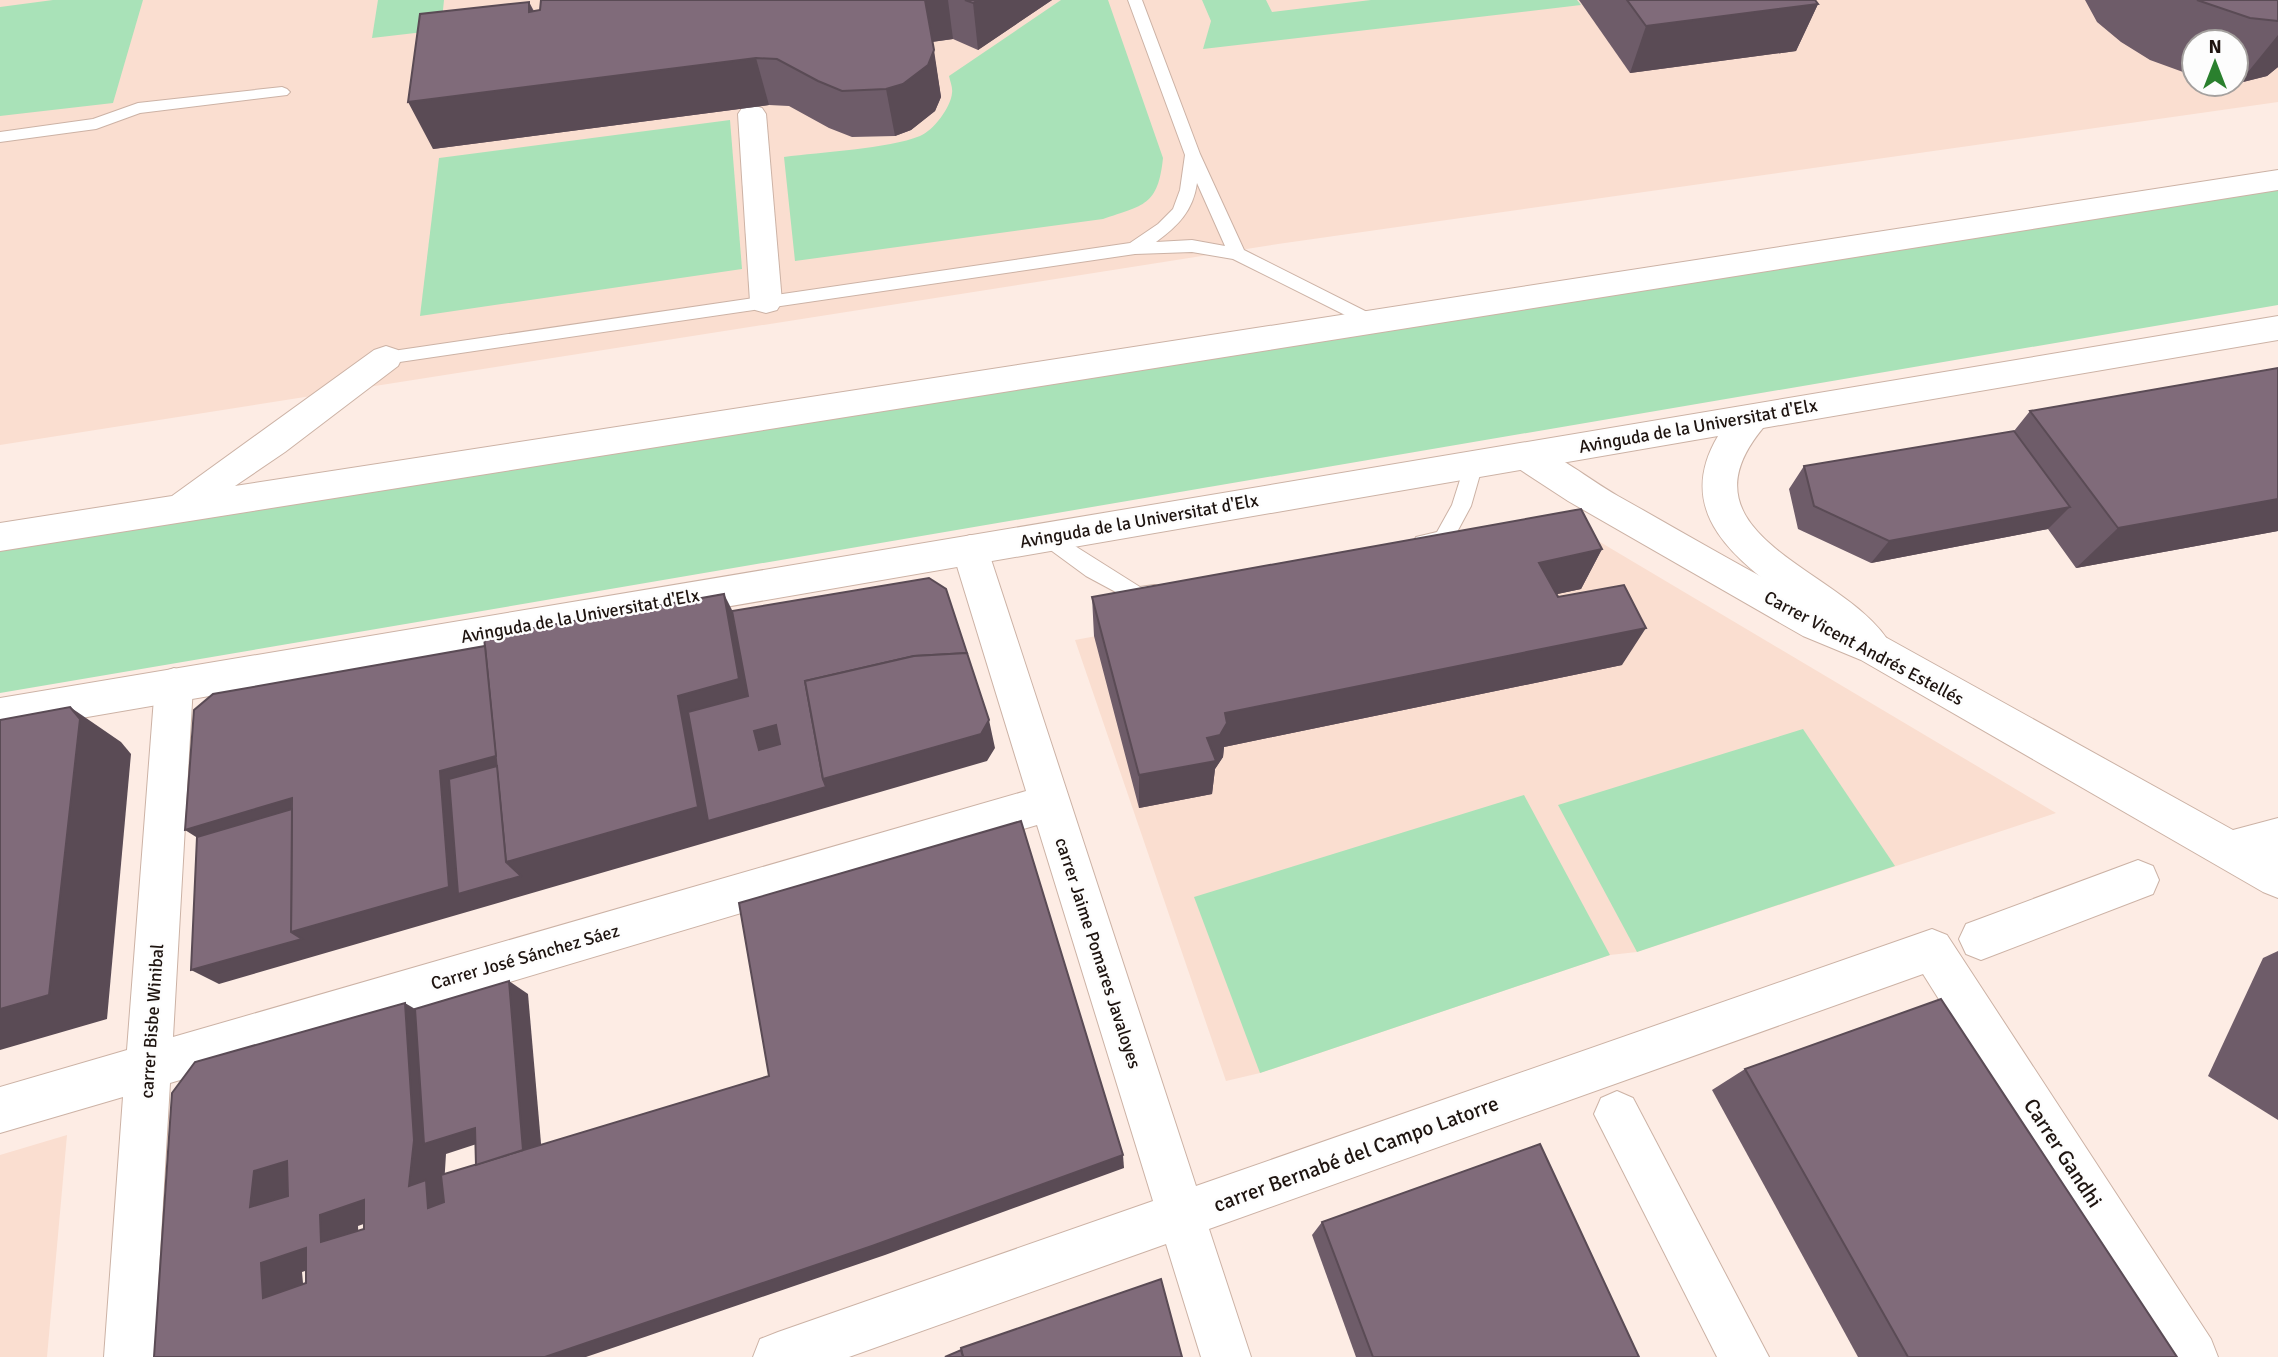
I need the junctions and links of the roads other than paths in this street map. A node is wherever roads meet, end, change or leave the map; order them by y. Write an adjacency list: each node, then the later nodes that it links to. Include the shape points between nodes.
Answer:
1 (1135, 0): 5 (lane)
2 (282, 92): 4 (lane, via 138,108 96,124)
3 (752, 114): 9 (main road)
4 (0, 137)
5 (1192, 154): 7 (lane, via 1189,196 1173,222); 8 (lane)
6 (2278, 180): 10 (main road)
7 (1135, 248): 8 (lane, via 1192,246); 9 (lane)
8 (1237, 254): 10 (lane)
9 (766, 302): 12 (lane)
10 (1371, 321): 16 (main road)
11 (2278, 328): 13 (main road, Avinguda de la Universitat d'Elx)
12 (386, 358): 16 (main road)
13 (1753, 417): 14 (main road, Avinguda de la Universitat d'Elx); 22 (main road, via 1728,449 1720,487 1725,515 1744,542 1777,573 1830,607)
14 (1525, 456): 15 (main road, Avinguda de la Universitat d'Elx); 22 (main road, Carrer Vicent Andrés Estellés, via 1816,625)
15 (1474, 464): 18 (main road, Avinguda de la Universitat d'Elx); 19 (lane, via 1461,506 1443,539)
16 (180, 509): 17 (main road)
17 (0, 537)
18 (1048, 537): 20 (main road, Avinguda de la Universitat d'Elx); 21 (lane, via 1138,596)
19 (1403, 547)
20 (970, 550): 23 (main road, Avinguda de la Universitat d'Elx); 25 (main road, carrer Jaime Pomares Javaloyes)
21 (1178, 588)
22 (1874, 649): 27 (main road, Carrer Vicent Andrés Estellés)
23 (174, 685): 24 (main road, Avinguda de la Universitat d'Elx); 32 (main road, carrer Bisbe Winibal)
24 (0, 715)
25 (1050, 803): 32 (main road, Carrer José Sánchez Sáez); 35 (main road, carrer Jaime Pomares Javaloyes)
26 (2278, 836): 27 (main road)
27 (2230, 850): 28 (main road, Carrer Vicent Andrés Estellés)
28 (2278, 878)
29 (2138, 880): 30 (main road)
30 (1981, 939)
31 (1933, 950): 35 (main road, carrer Bernabé del Campo Latorre); 40 (main road, Carrer Gandhi)
32 (149, 1066): 33 (main road, Carrer José Sánchez Sáez); 36 (main road, carrer Bisbe Winibal)
33 (0, 1110)
34 (1617, 1114): 39 (main road)
35 (1181, 1216): 37 (main road, carrer Bernabé del Campo Latorre); 38 (main road, carrer Jaime Pomares Javaloyes)
36 (129, 1357)
37 (778, 1357)
38 (1226, 1357)
39 (1744, 1357)
40 (2193, 1357)

